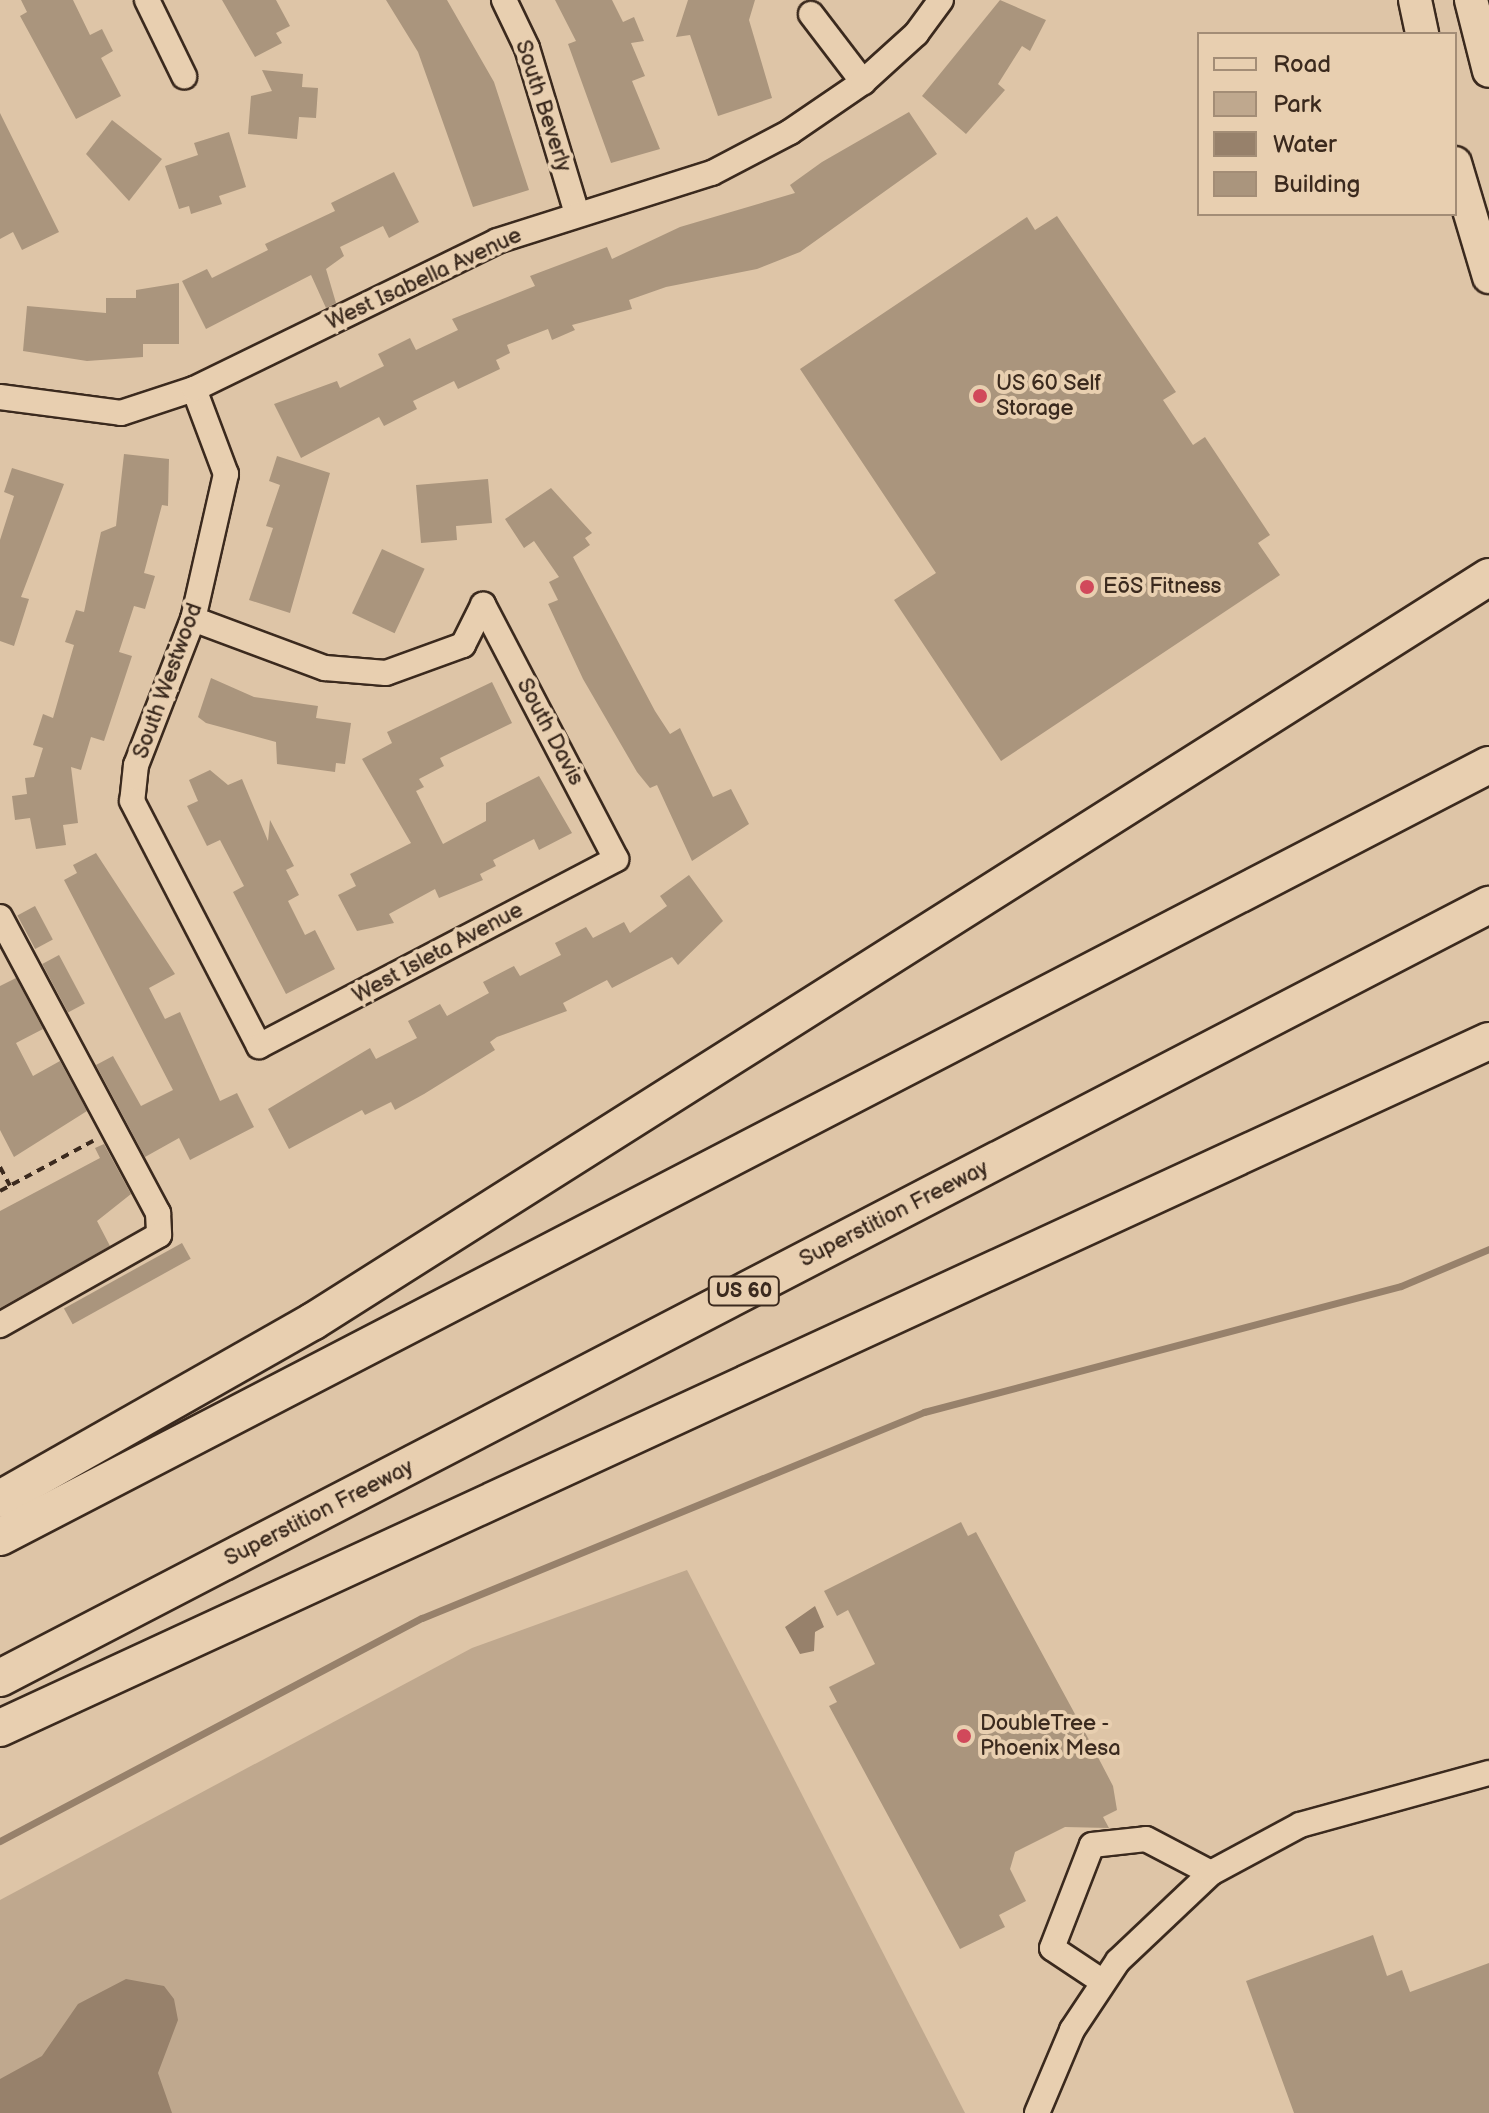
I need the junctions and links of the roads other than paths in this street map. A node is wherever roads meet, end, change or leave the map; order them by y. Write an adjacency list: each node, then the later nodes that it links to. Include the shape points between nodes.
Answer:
1 (147, 0): 9 (street)
2 (504, 0): 12 (street, South Beverly, via 527,48)
3 (941, 0): 10 (street, West Isabella Avenue, via 916,34)
4 (1415, 0): 7 (main road)
5 (1471, 0): 8 (main road)
6 (811, 14): 10 (street)
7 (1422, 32)
8 (1489, 71)
9 (184, 76)
10 (863, 82): 12 (street, West Isabella Avenue, via 790,132 712,173)
11 (1457, 170): 13 (main road)
12 (577, 214): 14 (street, West Isabella Avenue, via 497,241)
13 (1489, 277)
14 (194, 389): 15 (street, West Isabella Avenue, via 121,413); 17 (street, South Westwood, via 226,474)
15 (0, 397)
16 (1489, 577): 25 (highway, via 312,1322)
17 (193, 619): 19 (street, South Davis, via 325,668 386,673 463,645 483,605); 23 (street, South Westwood, via 136,765 132,801)
18 (1489, 765): 26 (highway)
19 (616, 859): 23 (street, West Isleta Avenue)
20 (1489, 905): 27 (highway, Superstition Freeway / US 60)
21 (0, 917): 24 (street, via 158,1213 159,1235)
22 (1489, 1041): 28 (highway)
23 (259, 1046)
24 (0, 1325)
25 (0, 1499)
26 (0, 1537)
27 (0, 1678)
28 (0, 1728)
29 (1489, 1773): 30 (street, via 1311,1821)
30 (1211, 1873): 31 (street, via 1143,1934); 31 (street, via 1146,1839 1092,1845 1052,1948)
31 (1103, 1982): 32 (street, via 1072,2030)
32 (1037, 2113)

